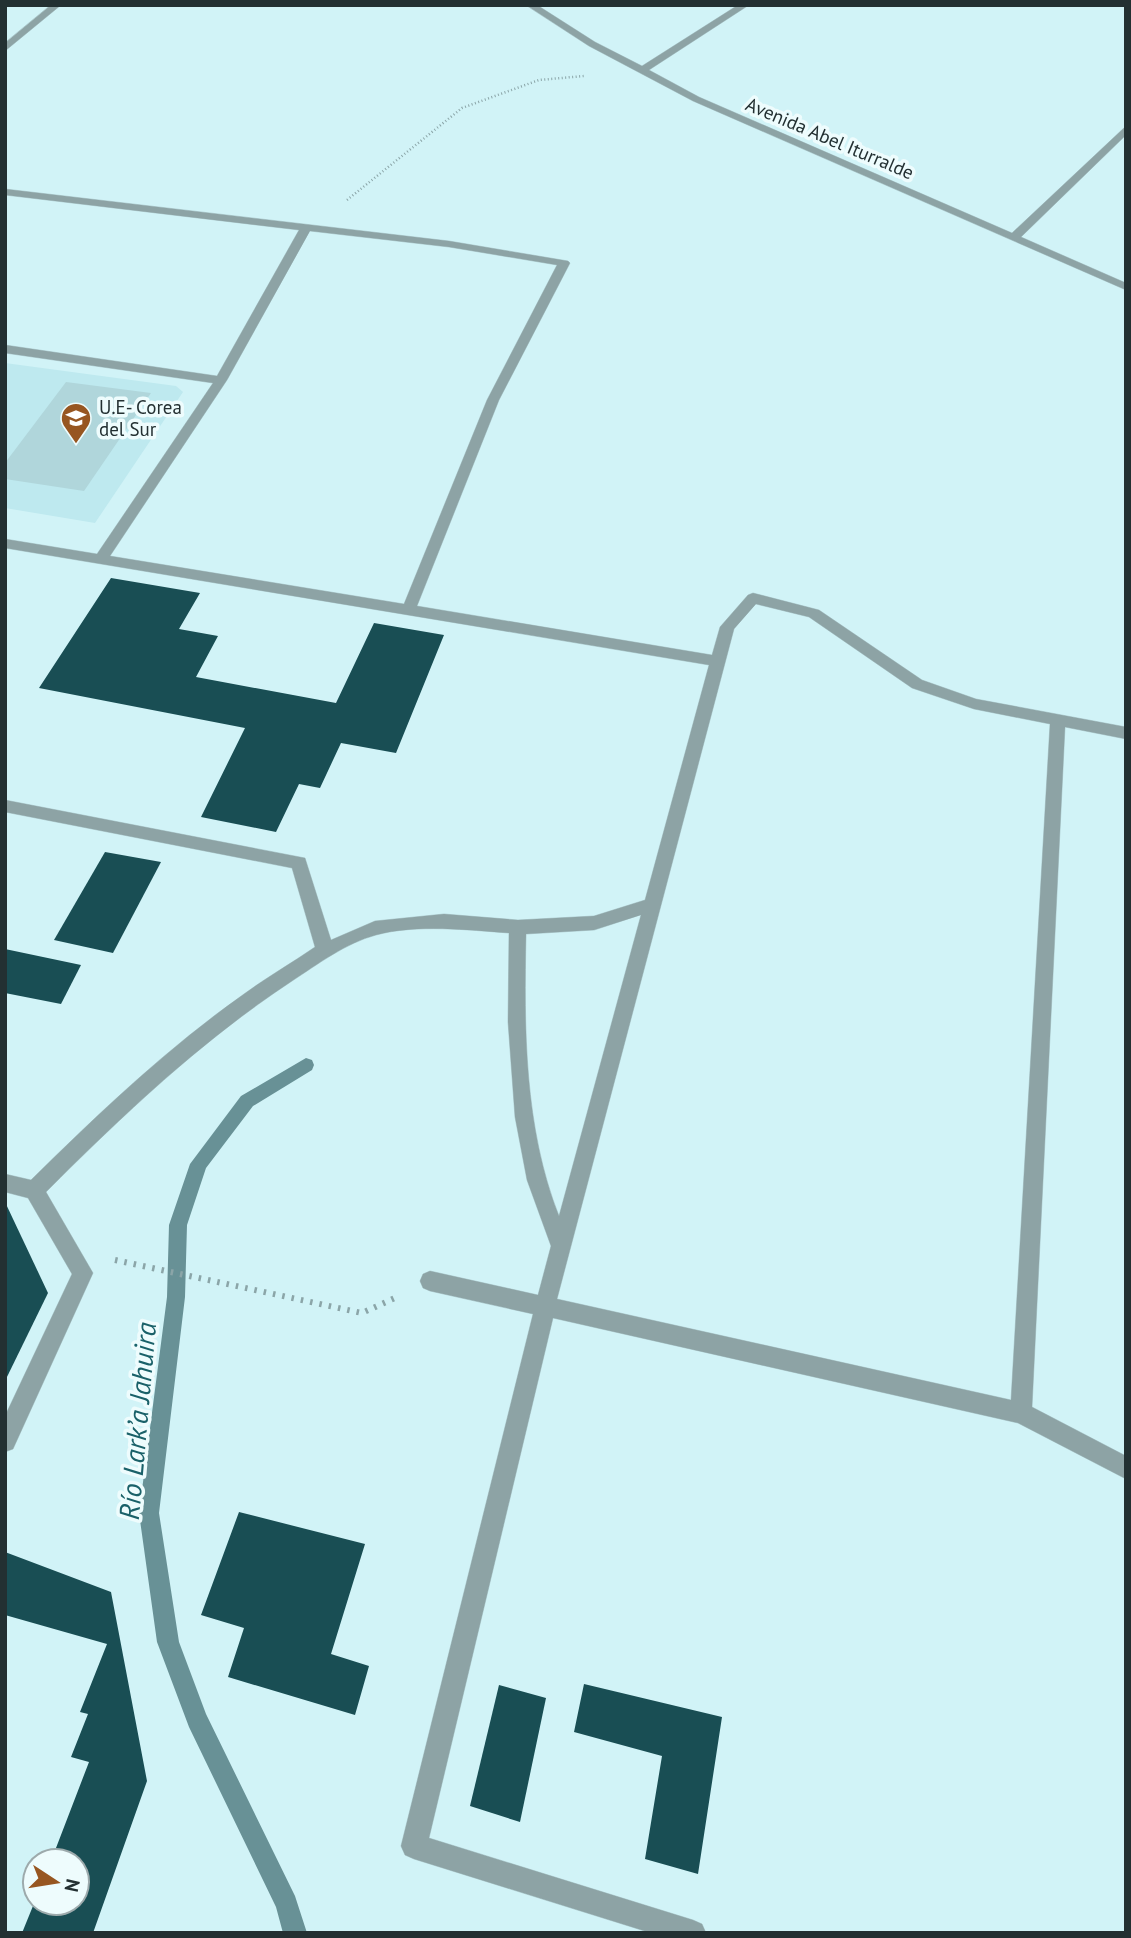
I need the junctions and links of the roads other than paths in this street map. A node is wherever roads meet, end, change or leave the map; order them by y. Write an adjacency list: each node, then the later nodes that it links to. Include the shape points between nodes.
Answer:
1 (57, 5): 4 (street)
2 (530, 5): 5 (street, Avenida Abel Iturralde)
3 (745, 5): 5 (street)
4 (5, 48)
5 (641, 71): 9 (street, Avenida Abel Iturralde)
6 (1126, 129): 9 (street)
7 (5, 192): 8 (street)
8 (307, 226): 12 (street); 15 (street, via 564,263 493,400)
9 (1015, 237): 10 (street, Avenida Abel Iturralde)
10 (1126, 287)
11 (5, 349): 12 (street)
12 (221, 380): 14 (street)
13 (5, 543): 14 (street)
14 (101, 559): 15 (street)
15 (409, 609): 16 (street)
16 (718, 661): 17 (street, via 727,627 753,598 814,613 917,684 974,704); 20 (street)
17 (1058, 722): 18 (street); 28 (street)
18 (1126, 733)
19 (5, 806): 22 (street, via 299,863)
20 (653, 905): 21 (street, via 594,923); 25 (street)
21 (518, 927): 22 (street, via 443,921 375,928); 25 (street, via 520,1091 537,1181)
22 (325, 950): 24 (street, via 250,999 172,1060)
23 (5, 1183): 24 (street)
24 (34, 1190): 29 (street, via 83,1273)
25 (561, 1246): 27 (street)
26 (430, 1282): 27 (street)
27 (545, 1307): 28 (street); 31 (street, via 414,1846)
28 (1021, 1413): 30 (street)
29 (5, 1441)
30 (1126, 1468)
31 (693, 1933)

